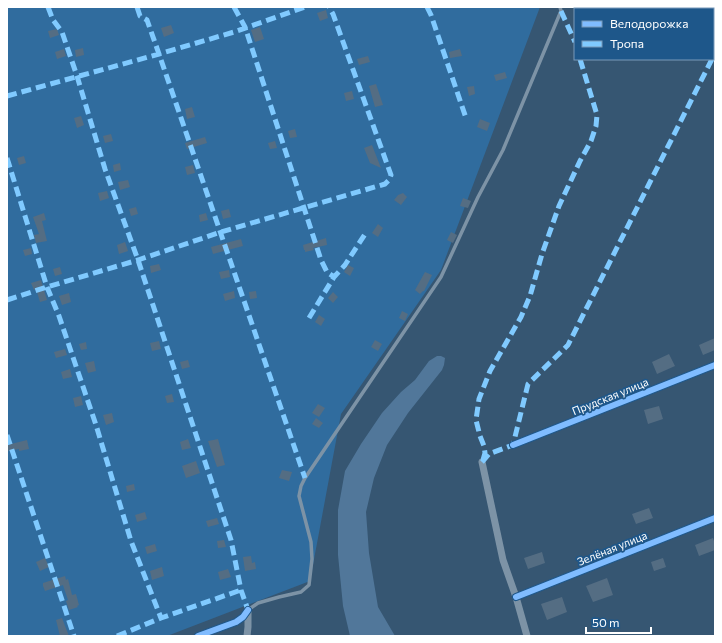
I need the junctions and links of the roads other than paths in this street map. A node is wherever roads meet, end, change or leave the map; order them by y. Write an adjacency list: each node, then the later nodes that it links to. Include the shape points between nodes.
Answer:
1 (560, 7): 7 (lane, via 561,11 503,150 441,277 301,486 299,496 311,542 309,585 301,592 258,603)
2 (715, 365): 3 (street, Прудская улица)
3 (513, 445)
4 (482, 462): 6 (street, via 503,560)
5 (715, 518): 6 (street, Зелёная улица)
6 (516, 597): 10 (street)
7 (248, 610): 8 (street, via 236,622); 9 (street)
8 (198, 636)
9 (246, 636)
10 (527, 636)

